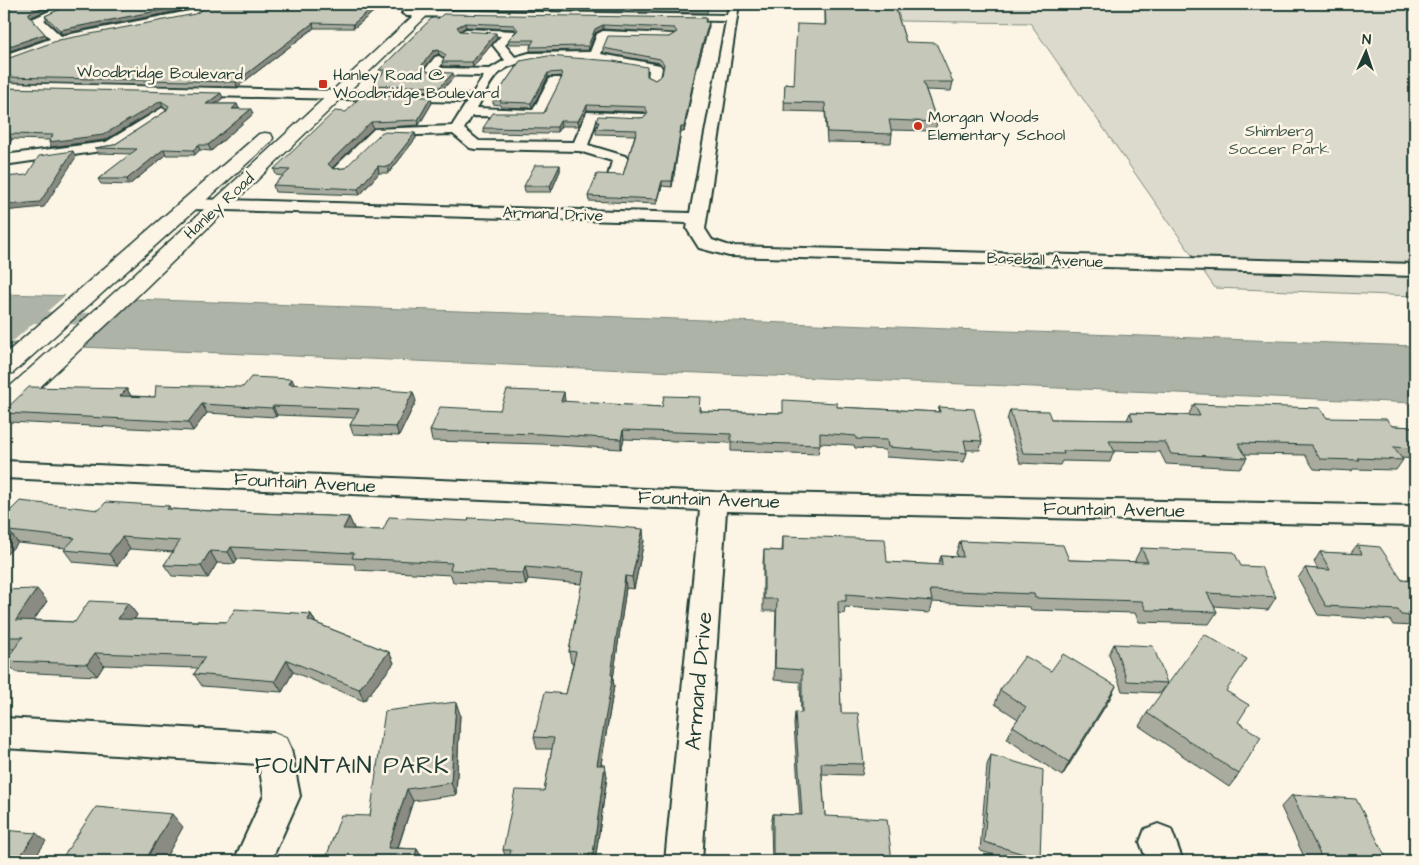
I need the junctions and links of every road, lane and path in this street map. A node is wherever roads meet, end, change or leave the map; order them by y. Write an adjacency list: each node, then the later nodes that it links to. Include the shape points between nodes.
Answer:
1 (73, 4): 8 (street, via 37,19)
2 (212, 4): 8 (street, via 192,14)
3 (734, 4): 5 (street)
4 (420, 8): 5 (street); 9 (main road); 18 (main road, Hanley Road)
5 (732, 18): 31 (street)
6 (466, 32): 13 (street, via 511,33 499,45)
7 (669, 36): 10 (street, via 603,34)
8 (58, 40): 11 (street)
9 (375, 40)
10 (594, 56): 13 (street); 15 (street, via 656,68)
11 (4, 58)
12 (439, 60): 14 (street, via 430,72)
13 (512, 60): 14 (street)
14 (492, 73): 20 (street)
15 (654, 79)
16 (555, 81): 20 (street, via 538,114)
17 (4, 87): 18 (street, Woodbridge Boulevard)
18 (324, 91): 19 (street, Woodbridge Boulevard); 20 (street); 30 (main road, Hanley Road)
19 (4, 95)
20 (471, 105): 24 (street)
21 (162, 112): 26 (street, via 110,146)
22 (640, 117): 25 (street, via 592,115)
23 (279, 126): 29 (main road, Hanley Road)
24 (456, 130): 25 (street, via 475,145); 27 (street, via 379,132)
25 (580, 147): 28 (street, via 620,159)
26 (4, 160)
27 (340, 170)
28 (616, 176)
29 (190, 204): 30 (street, Armand Drive); 33 (main road, Hanley Road)
30 (221, 204): 31 (street, Armand Drive); 34 (main road, Hanley Road)
31 (698, 218): 32 (street, Baseball Avenue, via 696,230 705,244 729,251)
32 (1415, 270)
33 (4, 368)
34 (4, 406)
35 (4, 469): 36 (street, Fountain Avenue)
36 (714, 501): 37 (street, Fountain Avenue); 40 (street, Armand Drive)
37 (1415, 516)
38 (4, 733): 39 (street, via 274,749 282,796)
39 (252, 861)
40 (683, 861)

